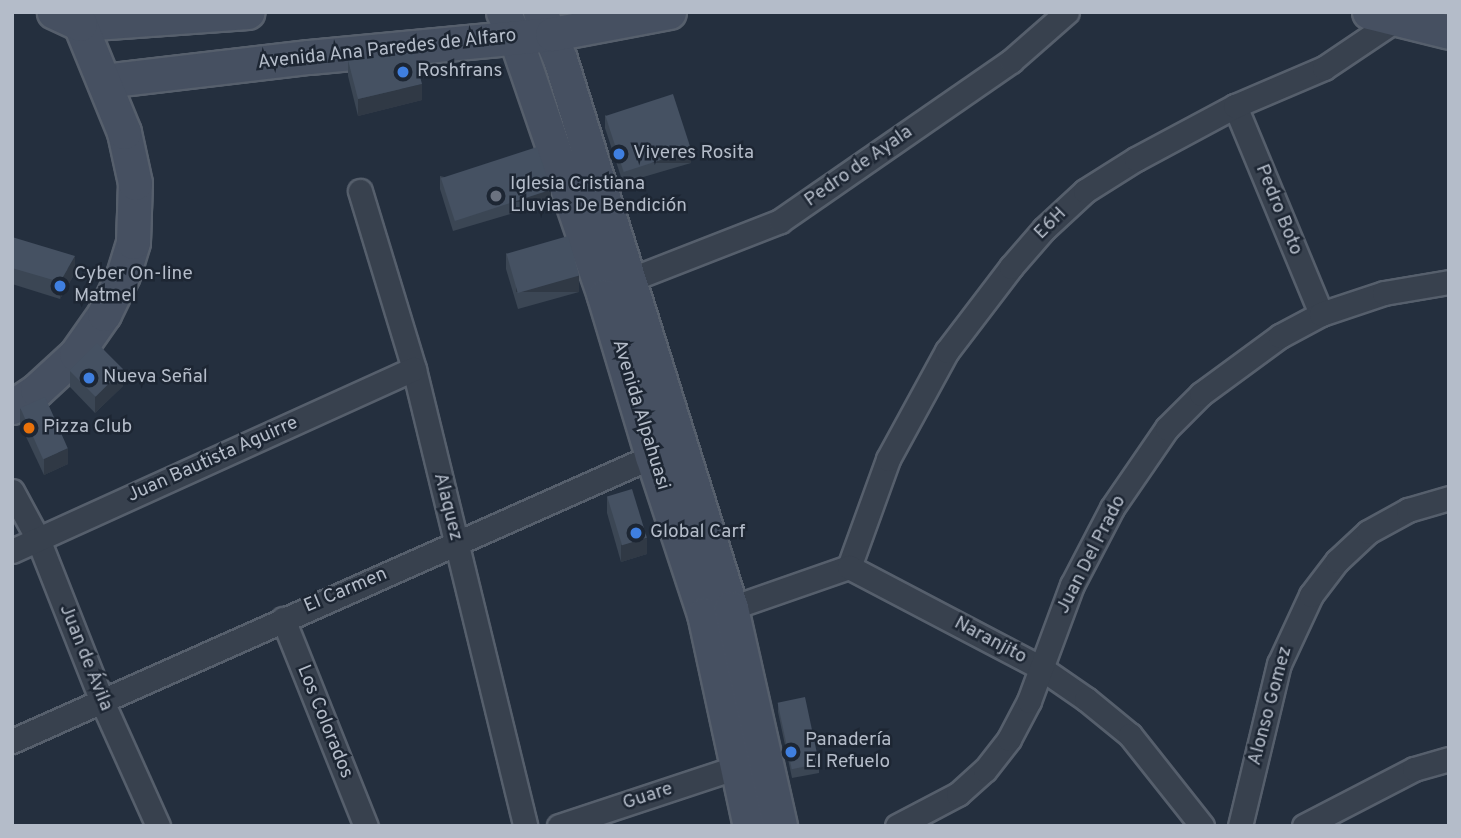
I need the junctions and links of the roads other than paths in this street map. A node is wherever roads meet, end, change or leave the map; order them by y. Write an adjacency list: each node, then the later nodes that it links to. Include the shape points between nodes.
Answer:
1 (248, 12): 5 (main road)
2 (669, 12): 6 (main road, Avenida Ana Paredes de Alfaro)
3 (1067, 12): 12 (street, Pedro de Ayala, via 1011,61 789,215 758,232)
4 (1382, 17): 8 (main road); 10 (street, E6H, via 1324,68)
5 (67, 18): 9 (main road)
6 (546, 23): 7 (main road, Avenida Ana Paredes de Alfaro); 12 (main road, Avenida Alpahuasi)
7 (509, 25): 9 (main road, Avenida Ana Paredes de Alfaro, via 309,57); 17 (main road, Avenida Alpahuasi, via 604,296)
8 (1449, 32)
9 (104, 81): 16 (main road, via 124,132 135,183 133,242 104,314 76,354)
10 (1236, 106): 14 (street, Pedro Boto); 23 (street, E6H, via 1085,191 1011,267 947,351 888,459)
11 (360, 191): 15 (street, Alaquez)
12 (629, 280): 17 (main road, Avenida Alpahuasi)
13 (1449, 282): 14 (street, Juan Del Prado, via 1384,293)
14 (1321, 314): 26 (street, Juan Del Prado, via 1241,363 1167,428 1112,508 1072,585)
15 (414, 369): 20 (street, Juan Bautista Aguirre); 21 (street, Alaquez)
16 (12, 407)
17 (666, 450): 21 (street, El Carmen); 24 (main road, Avenida Alpahuasi); 30 (main road, Avenida Alpahuasi)
18 (12, 491): 20 (street, Juan de Ávila)
19 (1449, 498): 39 (street, Alonso Gomez, via 1408,510 1368,532 1337,561 1311,595 1279,664)
20 (38, 540): 22 (street, Juan Bautista Aguirre); 27 (street, Juan de Ávila)
21 (456, 544): 25 (street, El Carmen); 33 (street, Alaquez)
22 (12, 551)
23 (849, 567): 24 (street); 26 (street, Naranjito)
24 (731, 608): 36 (main road, Avenida Alpahuasi)
25 (282, 619): 27 (street, El Carmen); 32 (street, Los Colorados)
26 (1041, 668): 37 (street, Juan Del Prado, via 1021,720 985,770 958,794); 38 (street, Naranjito, via 1130,735)
27 (101, 699): 28 (street, El Carmen); 31 (street, Juan de Ávila)
28 (12, 741)
29 (1449, 759): 40 (street, via 1414,769)
30 (737, 767): 34 (street, Guare); 35 (main road, Avenida Alpahuasi)
31 (158, 826)
32 (366, 826)
33 (526, 826)
34 (559, 826)
35 (750, 826)
36 (780, 826)
37 (897, 826)
38 (1202, 826)
39 (1240, 826)
40 (1304, 826)

